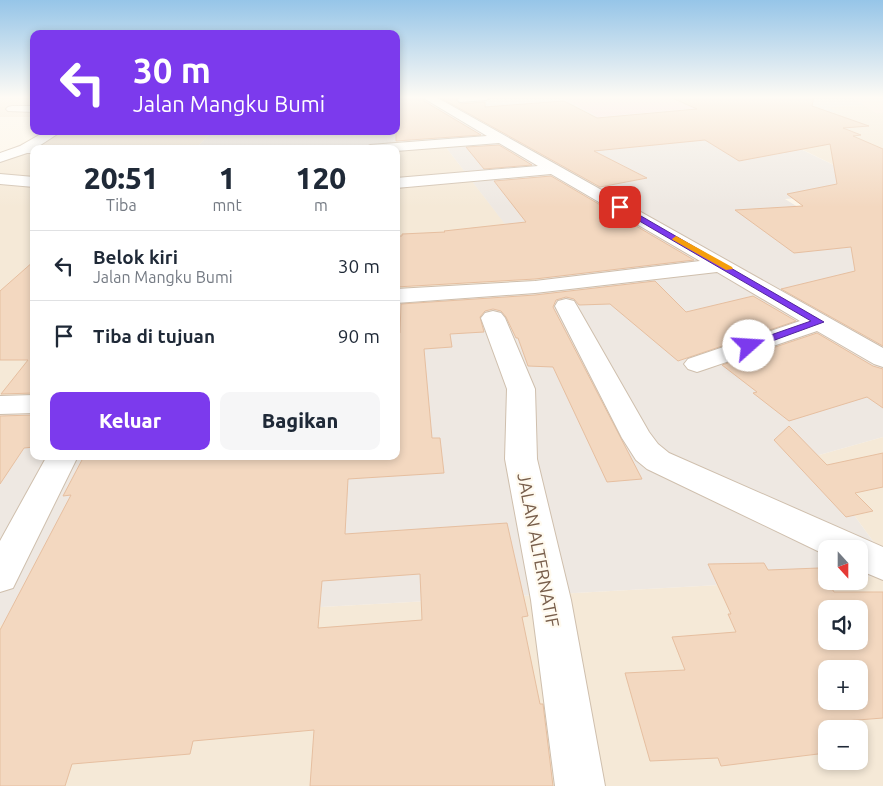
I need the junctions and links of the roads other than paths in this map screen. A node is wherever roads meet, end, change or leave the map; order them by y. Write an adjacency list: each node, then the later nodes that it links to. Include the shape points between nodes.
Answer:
1 (491, 134): 3 (street)
2 (50, 135): 4 (street)
3 (500, 139): 5 (street); 10 (street)
4 (35, 145)
5 (426, 145): 6 (street); 9 (street, via 420,156)
6 (400, 147)
7 (29, 149): 8 (street)
8 (0, 158)
9 (423, 162)
10 (553, 169): 11 (street); 16 (street)
11 (464, 176): 14 (street); 15 (street, via 470,184 468,186)
12 (0, 179): 13 (street)
13 (30, 182)
14 (400, 183)
15 (426, 194)
16 (722, 264): 17 (street, via 536,287); 20 (street)
17 (400, 296)
18 (566, 306): 26 (street, via 637,438 658,462)
19 (493, 318): 30 (street, JALAN ALTERNATIF, via 521,389 521,459 551,600)
20 (819, 322): 21 (street); 22 (street)
21 (883, 359)
22 (697, 364)
23 (30, 404): 24 (street)
24 (0, 405)
25 (61, 460): 29 (street)
26 (829, 540)
27 (868, 557): 28 (street)
28 (883, 564)
29 (0, 576)
30 (580, 786)

